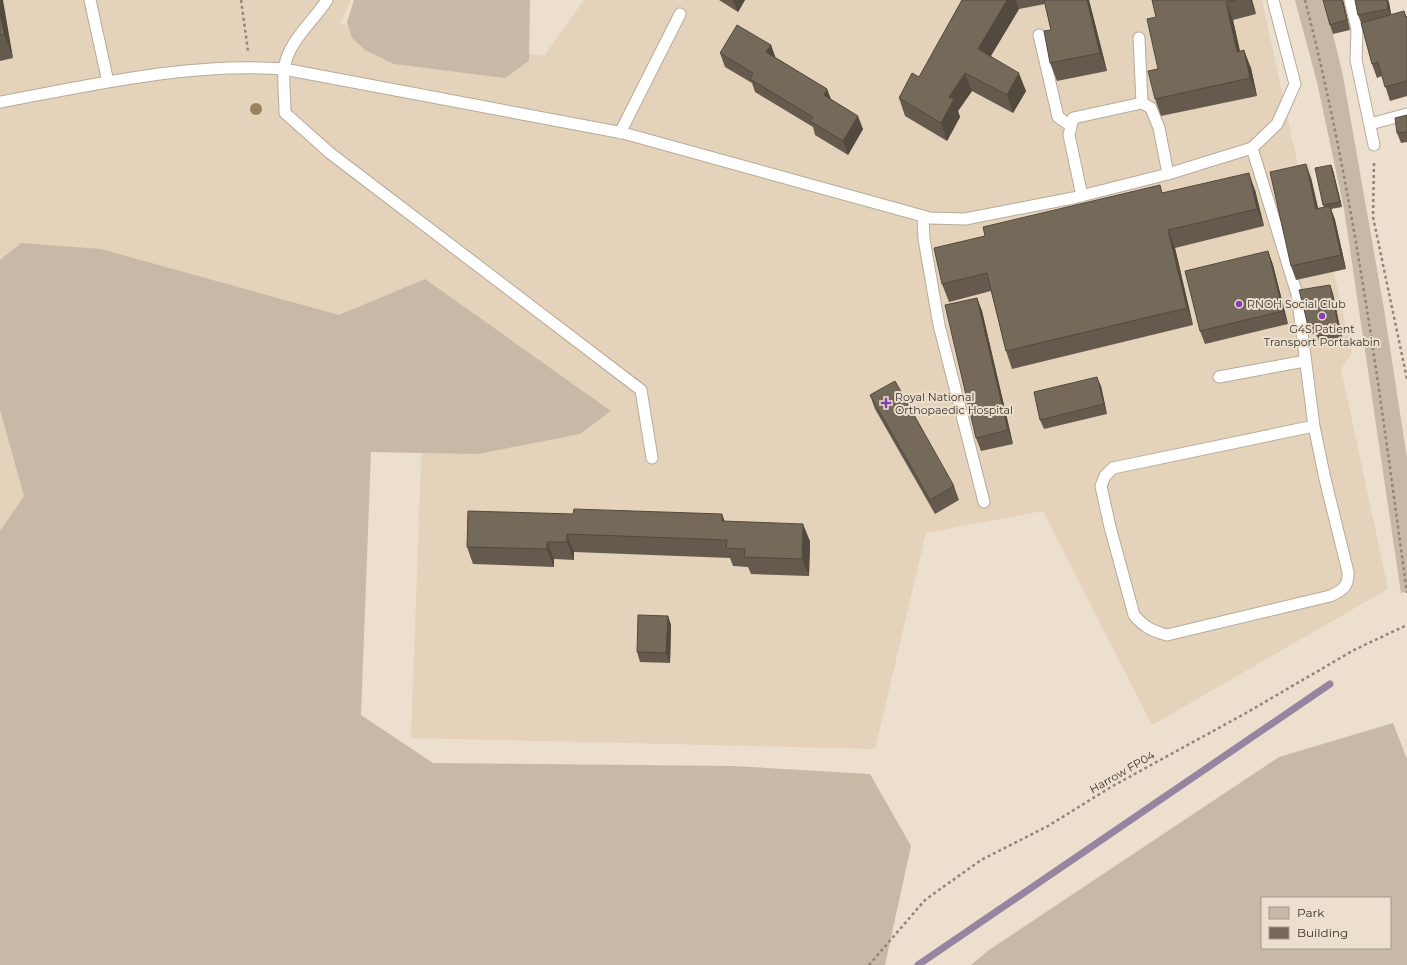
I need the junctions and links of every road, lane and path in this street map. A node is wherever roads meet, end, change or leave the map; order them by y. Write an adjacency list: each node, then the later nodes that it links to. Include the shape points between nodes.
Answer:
1 (90, 0): 12 (lane)
2 (241, 0): 10 (path)
3 (327, 0): 11 (lane, via 292,48)
4 (1273, 0): 20 (lane, via 1295,84 1277,124)
5 (1305, 0): 30 (path, via 1324,74 1352,222)
6 (1350, 0): 16 (lane, via 1357,29 1356,60)
7 (680, 14): 18 (lane)
8 (1039, 35): 17 (lane, via 1058,117)
9 (1139, 38): 14 (lane)
10 (248, 46)
11 (284, 69): 12 (lane, via 250,67 179,71); 18 (lane); 28 (lane, via 285,114 336,157 641,390)
12 (108, 82): 13 (lane)
13 (0, 102)
14 (1142, 103): 17 (lane, via 1073,118); 21 (lane, via 1151,108 1159,128)
15 (1407, 114): 16 (lane)
16 (1370, 124): 19 (lane)
17 (1071, 126): 22 (lane, via 1069,135)
18 (620, 133): 23 (lane)
19 (1374, 145): 26 (path, via 1373,217)
20 (1252, 148): 21 (lane); 24 (lane, via 1297,294)
21 (1168, 174): 22 (lane)
22 (1082, 196): 23 (lane, via 965,219)
23 (923, 216): 29 (lane, via 924,240 939,325)
24 (1305, 361): 25 (lane); 27 (lane)
25 (1219, 377)
26 (1407, 379)
27 (1314, 426): 27 (lane, via 1348,572 1349,581 1341,591 1330,596 1167,635 1154,632 1142,625 1134,615 1110,527 1101,486 1105,476 1113,468)
28 (652, 458)
29 (984, 502)
30 (1407, 593)
31 (1407, 625): 32 (path, Harrow FP04, via 1354,650 1111,787 1048,826 981,860 925,900)
32 (869, 965)

